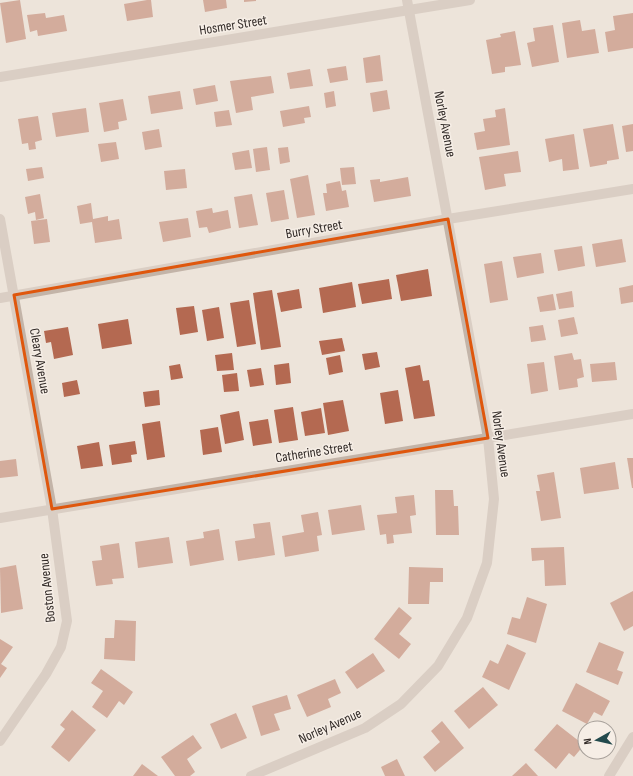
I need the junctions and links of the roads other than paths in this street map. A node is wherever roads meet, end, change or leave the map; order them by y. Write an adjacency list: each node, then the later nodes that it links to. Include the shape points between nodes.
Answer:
1 (407, 0): 3 (street, Norley Avenue)
2 (470, 0): 3 (street, Hosmer Street)
3 (409, 11): 4 (street, Hosmer Street); 7 (street, Norley Avenue)
4 (0, 77)
5 (633, 189): 7 (street, Burry Street)
6 (0, 219): 8 (street, Cleary Avenue)
7 (448, 219): 8 (street, Burry Street); 11 (street, Norley Avenue)
8 (14, 295): 9 (street, Burry Street); 12 (street, Cleary Avenue)
9 (0, 298)
10 (633, 414): 11 (street, Catherine Street)
11 (488, 438): 12 (street, Catherine Street); 16 (street, Norley Avenue, via 494,499 487,563 467,618 438,666 400,704 365,728)
12 (52, 509): 13 (street, Catherine Street); 15 (street, Boston Avenue, via 67,621 61,647 46,674)
13 (0, 518)
14 (633, 737): 17 (street)
15 (0, 741)
16 (251, 776)
17 (609, 776)

